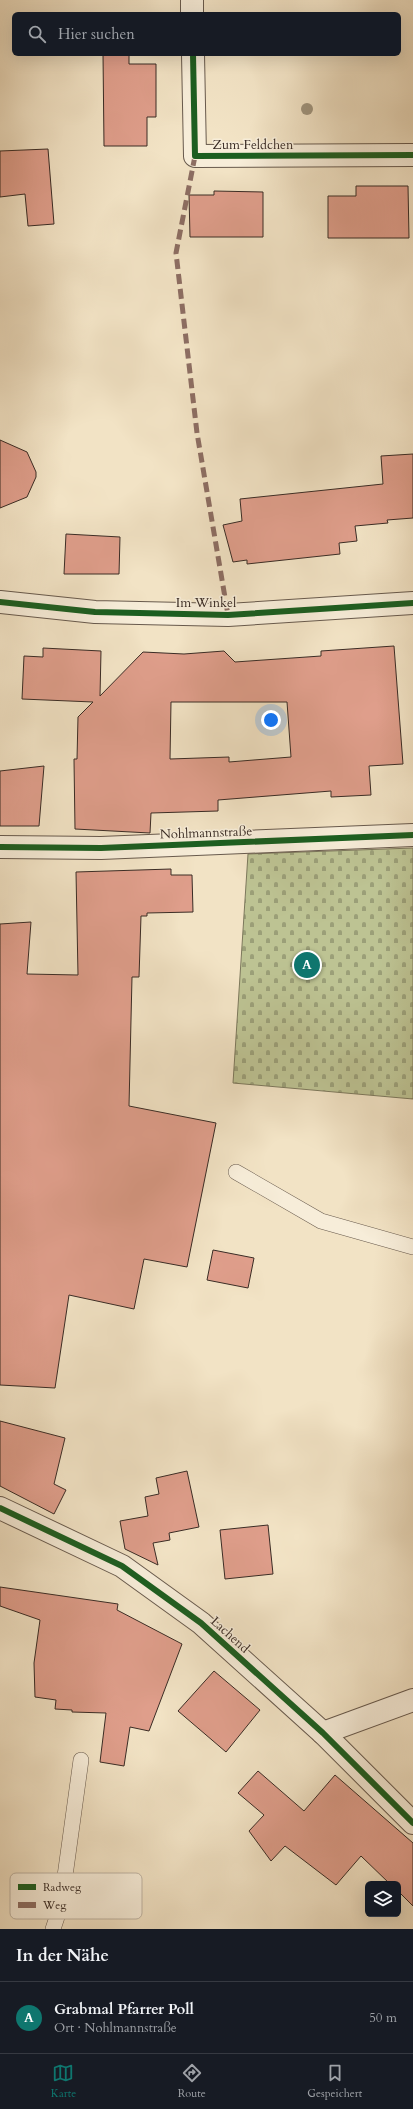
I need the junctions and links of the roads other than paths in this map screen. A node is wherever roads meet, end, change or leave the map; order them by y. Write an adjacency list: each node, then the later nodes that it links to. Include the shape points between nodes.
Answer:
1 (192, 0): 2 (street)
2 (192, 12)
3 (193, 56): 4 (street, Zum Feldchen, via 195,156)
4 (413, 155)
5 (0, 602): 6 (street, Im Winkel, via 96,612 228,615)
6 (413, 603)
7 (413, 835): 8 (street, Nohlmannstraße, via 101,848)
8 (0, 847)
9 (236, 1172): 10 (lane, via 321,1221)
10 (413, 1247)
11 (0, 1508): 13 (street, Lachend, via 122,1566 201,1623)
12 (413, 1700): 13 (street)
13 (323, 1733): 15 (street, Lachend)
14 (81, 1760): 16 (lane)
15 (413, 1823)
16 (65, 1873)
17 (57, 1919): 18 (lane)
18 (54, 1929)

